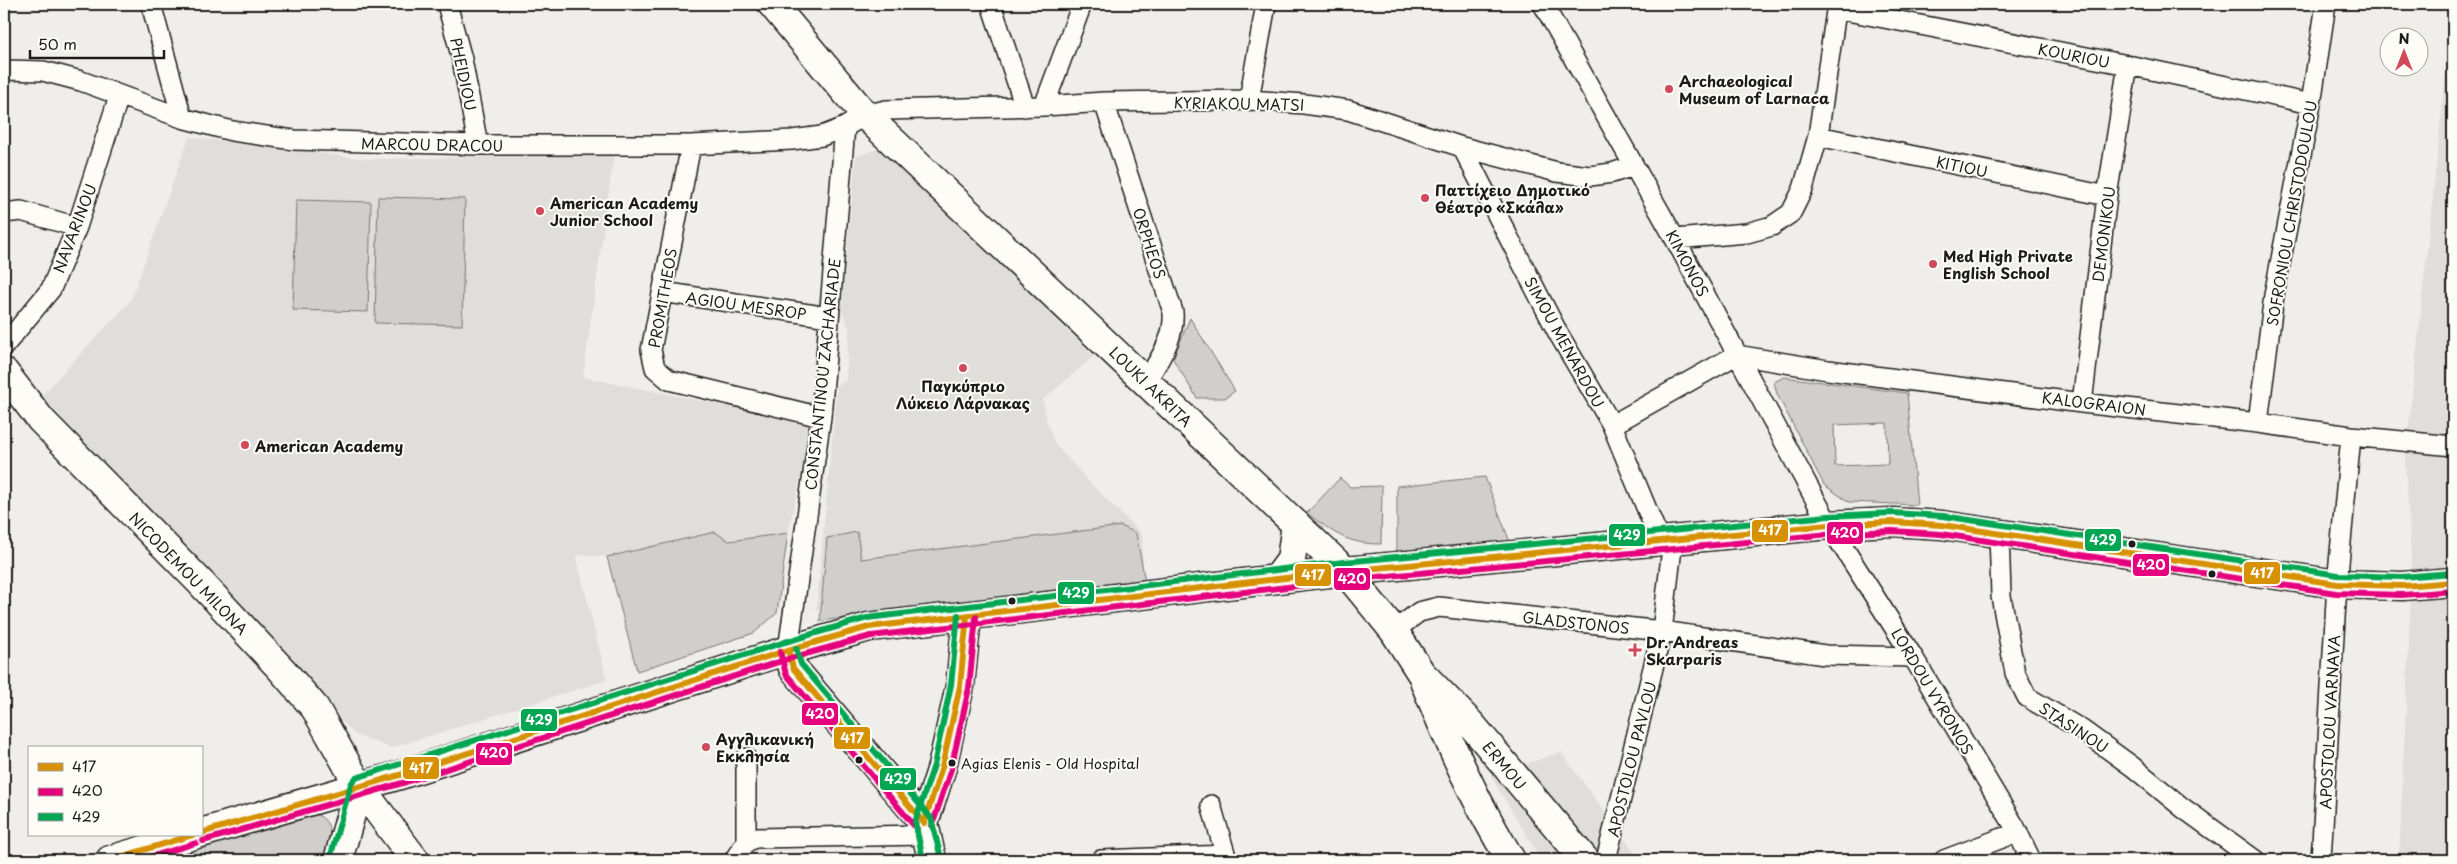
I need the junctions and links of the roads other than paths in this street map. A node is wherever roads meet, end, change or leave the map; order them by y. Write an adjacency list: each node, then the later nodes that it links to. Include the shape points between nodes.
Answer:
1 (447, 4): 21 (street, PHEIDIOU, via 462,59)
2 (772, 4): 19 (main road, LOUKI AKRITA)
3 (991, 4): 17 (street)
4 (1082, 4): 16 (street)
5 (1266, 4): 13 (street)
6 (1543, 4): 24 (street, KIMONOS)
7 (2326, 4): 15 (street, SOFRONIOU CHRISTODOULOU)
8 (157, 5): 18 (street)
9 (1837, 6): 10 (street, KOURIOU); 20 (street)
10 (2128, 65): 15 (street, KOURIOU); 25 (street, DEMONIKOU)
11 (4, 70): 12 (street, MARCOU DRACOU, via 43,71)
12 (119, 96): 18 (street, MARCOU DRACOU); 27 (street, NAVARINOU)
13 (1249, 100): 14 (street, KYRIAKOU MATSI); 23 (street, KYRIAKOU MATSI, via 1348,110)
14 (1104, 102): 16 (street, KYRIAKOU MATSI); 34 (street, ORPHEOS, via 1173,312 1174,326 1170,338)
15 (2311, 104): 37 (street, SOFRONIOU CHRISTODOULOU, via 2275,288)
16 (1044, 106): 17 (street, KYRIAKOU MATSI)
17 (1024, 107): 19 (street, KYRIAKOU MATSI, via 886,110)
18 (182, 118): 21 (street, MARCOU DRACOU, via 276,139)
19 (855, 121): 22 (street, MARCOU DRACOU, via 822,136); 30 (street, CONSTANTINOU ZACHARIADE); 34 (main road, LOUKI AKRITA)
20 (1818, 136): 25 (street, KITIOU); 28 (street, via 1804,189 1791,213 1772,226 1747,233)
21 (478, 145): 22 (street, MARCOU DRACOU)
22 (691, 145): 29 (street, PROMITHEOS)
23 (1462, 147): 24 (street, KYRIAKOU MATSI, via 1557,172 1590,176); 38 (street, SIMOU MENARDOU, via 1558,333)
24 (1632, 166): 28 (street, KIMONOS)
25 (2107, 196): 35 (street, DEMONIKOU)
26 (4, 213): 27 (street, via 21,211)
27 (77, 228): 31 (street, NAVARINOU, via 51,289)
28 (1675, 239): 32 (street, KIMONOS)
29 (662, 292): 30 (street, AGIOU MESROP); 36 (street, PROMITHEOS, via 651,350 655,368 669,380)
30 (829, 316): 36 (street, CONSTANTINOU ZACHARIADE)
31 (4, 346)
32 (1736, 354): 35 (street, KALOGRAION, via 1828,370); 38 (street); 42 (street, KIMONOS)
33 (4, 372): 58 (main road, NICODEMOU MILONA, via 41,420 287,676 314,708)
34 (1146, 382): 41 (main road, LOUKI AKRITA)
35 (2082, 403): 37 (street, KALOGRAION)
36 (821, 417): 52 (street, CONSTANTINOU ZACHARIADE)
37 (2258, 423): 39 (street, KALOGRAION)
38 (1612, 425): 44 (street, SIMOU MENARDOU)
39 (2351, 436): 40 (street, KALOGRAION); 48 (street, APOSTOLOU VARNAVA)
40 (2453, 446)
41 (1296, 524): 45 (main road, LOUKI AKRITA); 46 (main road, via 1291,560)
42 (1829, 525): 43 (main road, via 1892,522); 44 (main road); 53 (street, LORDOU VYRONOS)
43 (1999, 532): 48 (main road); 76 (street, STASINOU, via 2001,596 2015,673 2026,697 2082,730)
44 (1666, 541): 45 (main road); 51 (street, APOSTOLOU PAVLOU)
45 (1345, 571): 46 (main road); 50 (main road, LOUKI AKRITA)
46 (1277, 579): 49 (main road)
47 (2453, 582): 48 (main road, via 2402,586)
48 (2337, 584): 77 (street, APOSTOLOU VARNAVA)
49 (967, 616): 52 (main road, via 870,627); 63 (main road, via 960,686)
50 (1394, 631): 51 (street, GLADSTONOS, via 1419,612 1439,607); 54 (main road, LOUKI AKRITA)
51 (1662, 631): 53 (street, GLADSTONOS, via 1825,655); 73 (street, APOSTOLOU PAVLOU)
52 (788, 650): 58 (main road); 63 (main road, via 793,668)
53 (1913, 657): 60 (street, LORDOU VYRONOS)
54 (1421, 672): 55 (main road, ERMOU); 56 (main road)
55 (1470, 723): 56 (main road, via 1462,726); 72 (main road, ERMOU)
56 (1448, 740): 71 (main road, via 1488,825)
57 (746, 758): 64 (street)
58 (359, 786): 61 (main road); 67 (main road); 68 (main road, NICODEMOU MILONA)
59 (1211, 805): 65 (street)
60 (2018, 832): 74 (street); 75 (street, LORDOU VYRONOS)
61 (202, 833)
62 (191, 836): 66 (main road)
63 (927, 839): 64 (street, via 756,838)
64 (746, 842): 69 (street)
65 (1226, 858): 70 (street)
66 (110, 860)
67 (338, 860)
68 (415, 860)
69 (734, 860)
70 (1101, 860)
71 (1511, 860)
72 (1585, 860)
73 (1606, 860)
74 (1944, 860)
75 (2031, 860)
76 (2255, 860)
77 (2321, 860)

